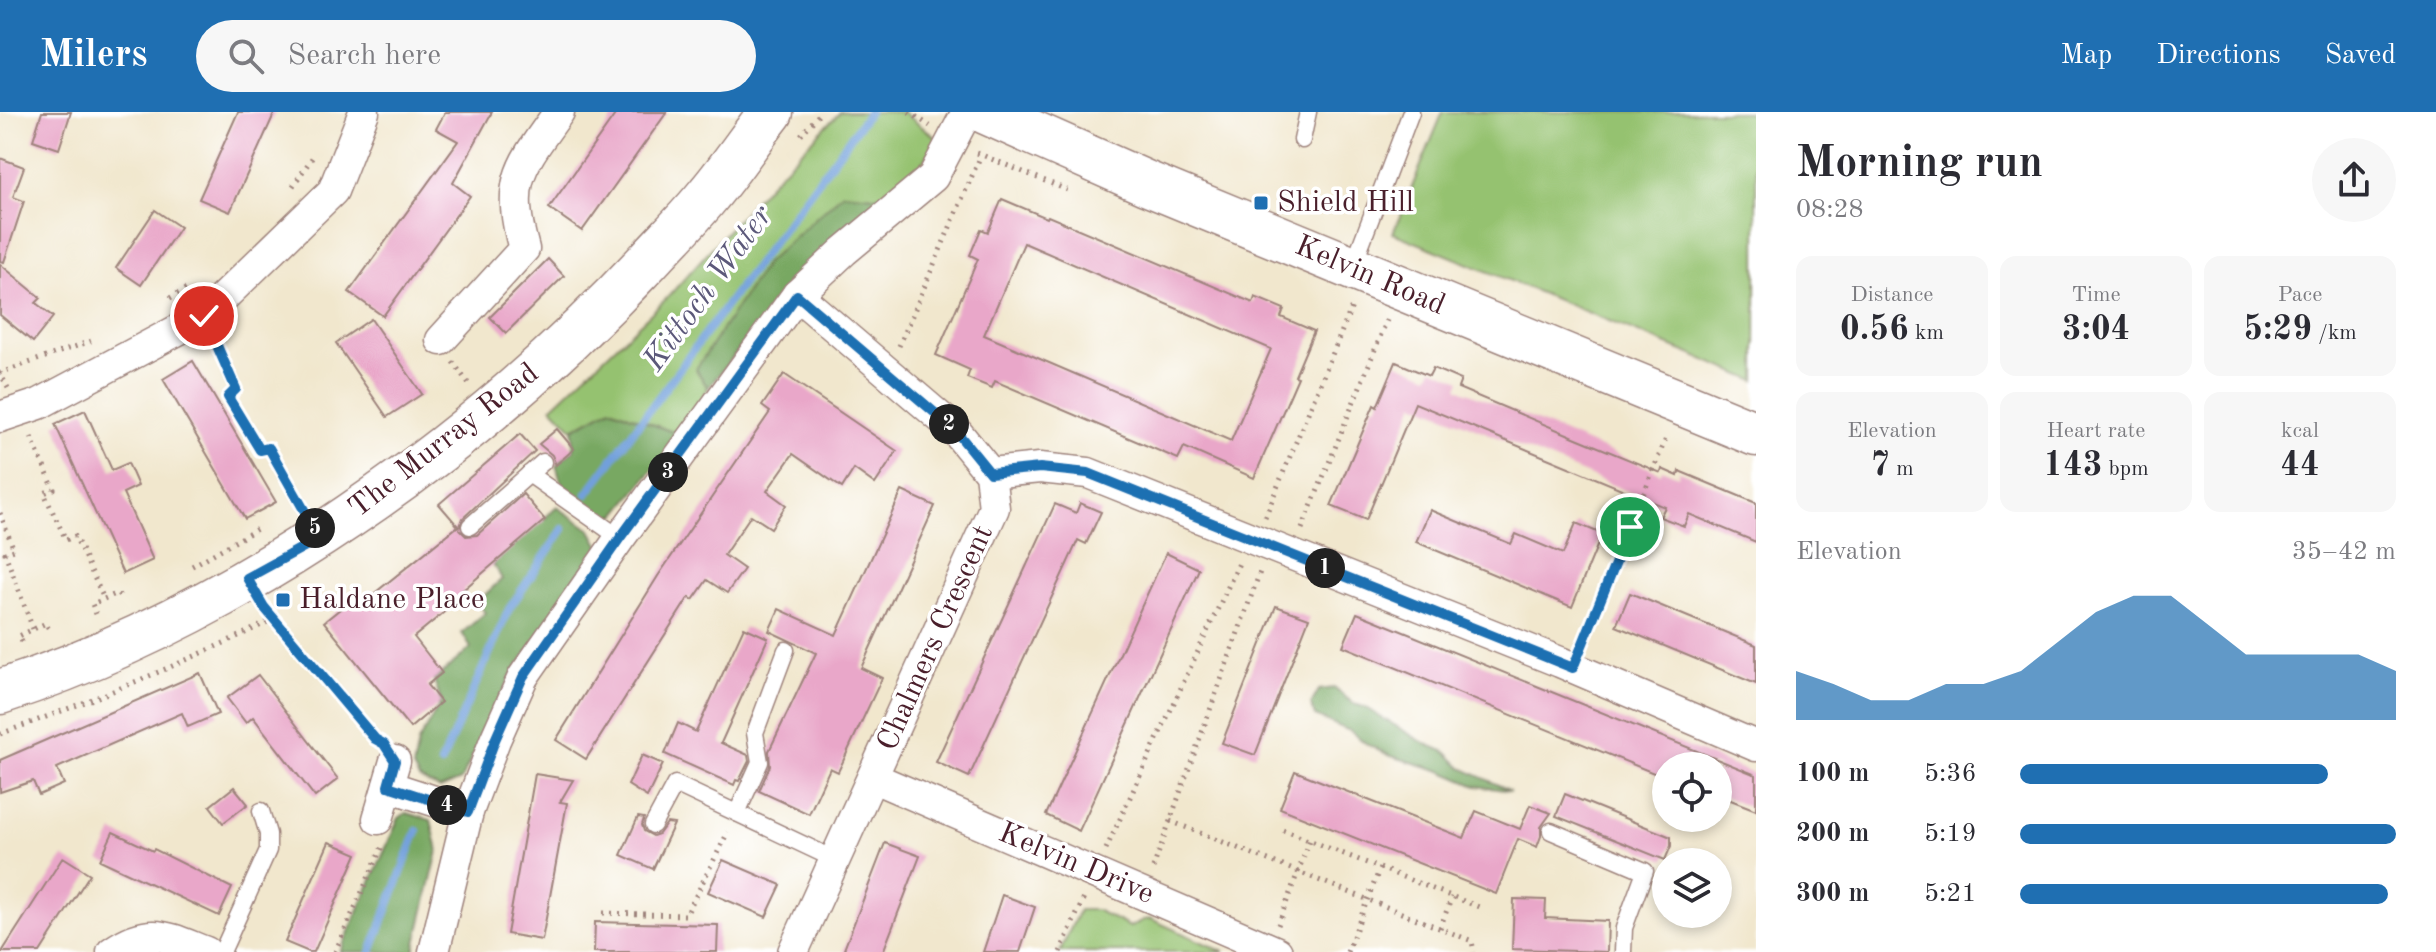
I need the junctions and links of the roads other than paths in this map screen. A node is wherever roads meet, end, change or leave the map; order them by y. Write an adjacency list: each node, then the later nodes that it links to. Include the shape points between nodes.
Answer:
1 (364, 112): 12 (street, via 333,191 204,316 39,404)
2 (559, 112): 11 (street, via 519,175 514,198 524,249)
3 (771, 112): 20 (street, The Murray Road, via 708,196 609,303 419,467 303,518 247,578 181,615)
4 (967, 112): 10 (street, via 933,177)
5 (986, 112): 9 (street, Kelvin Road)
6 (1308, 112): 8 (lane)
7 (1411, 112): 9 (lane)
8 (1302, 140)
9 (1353, 284): 13 (street, Kelvin Road)
10 (797, 295): 15 (street, via 955,430); 18 (street)
11 (441, 340)
12 (10, 414)
13 (1756, 434)
14 (543, 462): 16 (lane)
15 (990, 473): 21 (street, via 1040,468 1088,473); 22 (street, Chalmers Crescent, via 994,508)
16 (529, 474): 17 (lane); 18 (lane)
17 (470, 526)
18 (620, 538): 24 (street, via 523,677)
19 (786, 650): 25 (lane, via 755,733 760,762)
20 (0, 692)
21 (1756, 746)
22 (874, 778): 29 (street, Chalmers Crescent); 30 (street, Kelvin Drive)
23 (261, 811): 33 (lane, via 268,850)
24 (468, 812): 26 (street, via 392,774); 34 (street)
25 (737, 813): 27 (lane, via 675,784); 29 (lane)
26 (378, 819)
27 (653, 825)
28 (1551, 831): 36 (lane, via 1645,871 1624,928)
29 (836, 860): 35 (street, Chalmers Crescent)
30 (1273, 950)
31 (112, 952): 32 (street, via 133,938 162,935)
32 (206, 952)
33 (222, 952)
34 (434, 952)
35 (793, 952)
36 (1623, 952)

